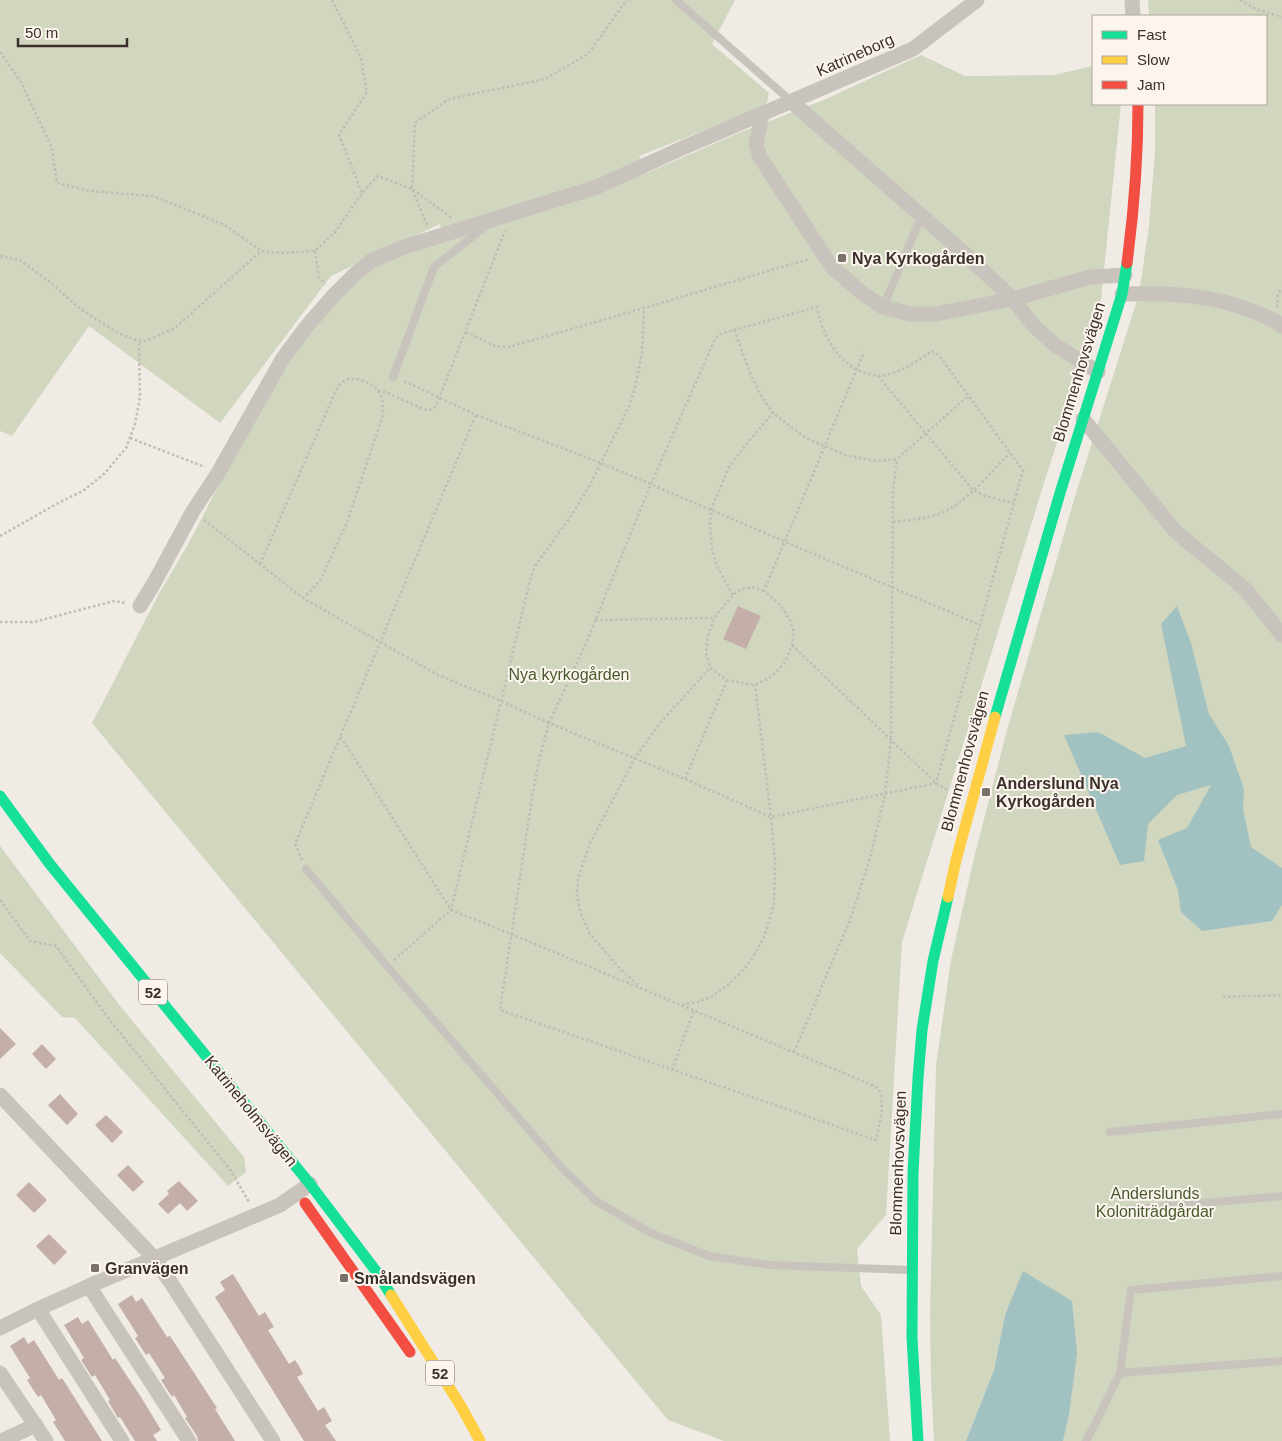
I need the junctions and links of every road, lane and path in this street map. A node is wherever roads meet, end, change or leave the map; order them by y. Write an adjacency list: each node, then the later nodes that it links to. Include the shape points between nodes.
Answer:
1 (332, 0): 14 (path, via 361,58 367,92 339,135)
2 (628, 0): 13 (path, via 588,54 545,79 449,99 415,123)
3 (676, 0): 10 (lane)
4 (977, 0): 10 (street, Katrineborg, via 913,49)
5 (1132, 0): 7 (street)
6 (1240, 0): 8 (path)
7 (1133, 15)
8 (1282, 17)
9 (0, 52): 20 (path, via 21,82 52,148 57,183 90,190 153,196 225,225)
10 (792, 102): 12 (street, Katrineborg); 16 (street)
11 (1138, 105): 24 (street, Blommenhovsvägen, via 1137,170)
12 (762, 115): 15 (street, Katrineborg, via 597,187); 22 (street, via 756,144 760,157)
13 (412, 189): 14 (path, via 378,176); 18 (path); 19 (path)
14 (362, 192): 21 (path, via 335,232)
15 (512, 214): 17 (street, Katrineborg); 33 (path)
16 (922, 215): 28 (street); 29 (lane)
17 (495, 219): 18 (street, Katrineborg); 39 (lane, via 434,267)
18 (465, 227): 19 (street, Katrineborg)
19 (432, 238): 27 (street, Katrineborg, via 372,261)
20 (261, 251): 21 (path); 34 (path, via 175,328 145,342)
21 (315, 251): 27 (path, via 319,276)
22 (824, 255): 29 (street, via 842,277); 30 (path)
23 (0, 256): 34 (path, via 20,260 78,308 122,335)
24 (1125, 275): 26 (street, Blommenhovsvägen); 28 (street, via 1090,277)
25 (1282, 288): 31 (path, via 1278,294)
26 (1122, 294): 31 (street, via 1166,293 1200,297 1240,306); 37 (street, Blommenhovsvägen)
27 (334, 295): 52 (street, Katrineborg, via 283,358)
28 (1013, 299): 29 (street, via 936,314 910,314); 37 (street, via 1034,326 1055,345)
29 (883, 307)
30 (644, 308): 33 (path, via 509,347 495,346); 51 (path, via 642,353 635,388)
31 (1279, 324)
32 (734, 330): 36 (path, via 817,307 823,330 832,345); 43 (path, via 751,375); 53 (path, via 715,339)
33 (466, 332): 42 (path)
34 (139, 341): 47 (path, via 140,397)
35 (864, 352): 36 (path)
36 (857, 370): 38 (path); 48 (path)
37 (1098, 372): 45 (street, Blommenhovsvägen)
38 (878, 376): 41 (path, via 904,369 932,352 939,355); 46 (path)
39 (393, 377): 42 (path)
40 (378, 391): 42 (path, via 430,410); 61 (path, via 358,379 349,379 337,388); 65 (path, via 383,402 383,414 347,522 320,581)
41 (968, 396): 46 (path); 49 (path)
42 (440, 397): 44 (path)
43 (773, 413): 48 (path, via 806,438); 56 (path, via 729,467)
44 (476, 415): 51 (path); 72 (path)
45 (1083, 419): 71 (street, via 1175,532 1244,589); 110 (street, Blommenhovsvägen, via 990,730 933,961 918,1078 913,1173)
46 (926, 433): 50 (path); 54 (path)
47 (130, 438): 52 (path); 59 (path, via 106,473 84,491)
48 (825, 446): 50 (path, via 848,456 878,461); 60 (path)
49 (1010, 453): 54 (path); 55 (path, via 1024,470)
50 (897, 459): 58 (path)
51 (601, 463): 53 (path); 77 (path, via 571,516 535,566)
52 (218, 472): 57 (street, Katrineborg)
53 (650, 484): 56 (path); 68 (path)
54 (974, 490): 55 (path); 58 (path, via 955,507 940,514)
55 (1014, 503): 70 (path)
56 (711, 510): 60 (path); 64 (path, via 712,550)
57 (193, 511): 61 (path); 66 (street, Katrineborg)
58 (893, 522): 62 (path)
59 (0, 536)
60 (785, 542): 62 (path); 63 (path)
61 (260, 564): 65 (path)
62 (893, 588): 70 (path); 80 (path)
63 (764, 591): 64 (path, via 752,587); 73 (path, via 780,605 790,620 794,632)
64 (733, 595): 67 (path)
65 (303, 598): 72 (path)
66 (140, 606): 69 (path, via 114,600 34,622)
67 (714, 618): 68 (path); 74 (path, via 706,652)
68 (595, 620): 78 (path)
69 (0, 622)
70 (980, 625): 83 (path)
71 (1282, 635)
72 (380, 642): 77 (path, via 436,674); 79 (path)
73 (792, 645): 76 (path, via 784,664 772,676); 80 (path)
74 (710, 667): 75 (path); 81 (path, via 660,723)
75 (727, 680): 76 (path); 82 (path)
76 (755, 684): 87 (path)
77 (502, 701): 78 (path); 91 (path)
78 (549, 723): 81 (path); 92 (path, via 532,798)
79 (341, 737): 89 (path, via 295,844); 91 (path)
80 (891, 740): 83 (path); 85 (path)
81 (635, 758): 82 (path); 94 (path, via 590,843 578,878 578,896 581,914 590,934)
82 (685, 779): 87 (path)
83 (936, 783): 84 (path); 85 (path)
84 (947, 790)
85 (885, 794): 87 (path); 100 (path, via 870,858 850,920)
86 (0, 796): 105 (street, Katrineholmsvägen / 52)
87 (772, 817): 97 (path, via 774,903 756,952 746,968 713,996)
88 (12, 831): 99 (street, 52)
89 (306, 869): 93 (lane)
90 (0, 900): 108 (path, via 30,940 56,946 109,1019 231,1171 248,1200)
91 (451, 910): 92 (path); 93 (path)
92 (511, 934): 94 (path); 101 (path, via 500,1010)
93 (387, 966): 110 (lane, via 562,1168 596,1201 651,1233 709,1256 769,1265)
94 (641, 988): 97 (path)
95 (1282, 995): 96 (path)
96 (1223, 997)
97 (681, 1005): 98 (path)
98 (694, 1010): 100 (path); 101 (path)
99 (160, 1017)
100 (794, 1052): 101 (path, via 879,1089 881,1117 876,1140)
101 (672, 1070)
102 (0, 1095): 109 (street)
103 (1282, 1114): 104 (lane)
104 (1110, 1132)
105 (300, 1187): 108 (street, via 280,1205); 115 (street, Katrineholmsvägen / 52); 125 (street, Katrineholmsvägen / 52, via 376,1271)
106 (1282, 1196): 107 (lane)
107 (1125, 1210)
108 (250, 1217): 109 (street)
109 (153, 1258): 112 (street); 124 (street)
110 (913, 1270): 126 (street, Blommenhovsvägen, via 912,1338)
111 (1282, 1276): 118 (lane, via 1131,1290)
112 (89, 1286): 113 (street); 123 (street)
113 (38, 1309): 114 (street); 122 (street)
114 (0, 1328)
115 (415, 1360)
116 (1282, 1361): 118 (lane)
117 (0, 1373): 119 (street)
118 (1120, 1373): 127 (lane)
119 (36, 1425): 120 (street); 121 (street)
120 (1, 1441)
121 (46, 1441)
122 (122, 1441)
123 (189, 1441)
124 (273, 1441)
125 (480, 1441)
126 (918, 1441)
127 (1086, 1441)

